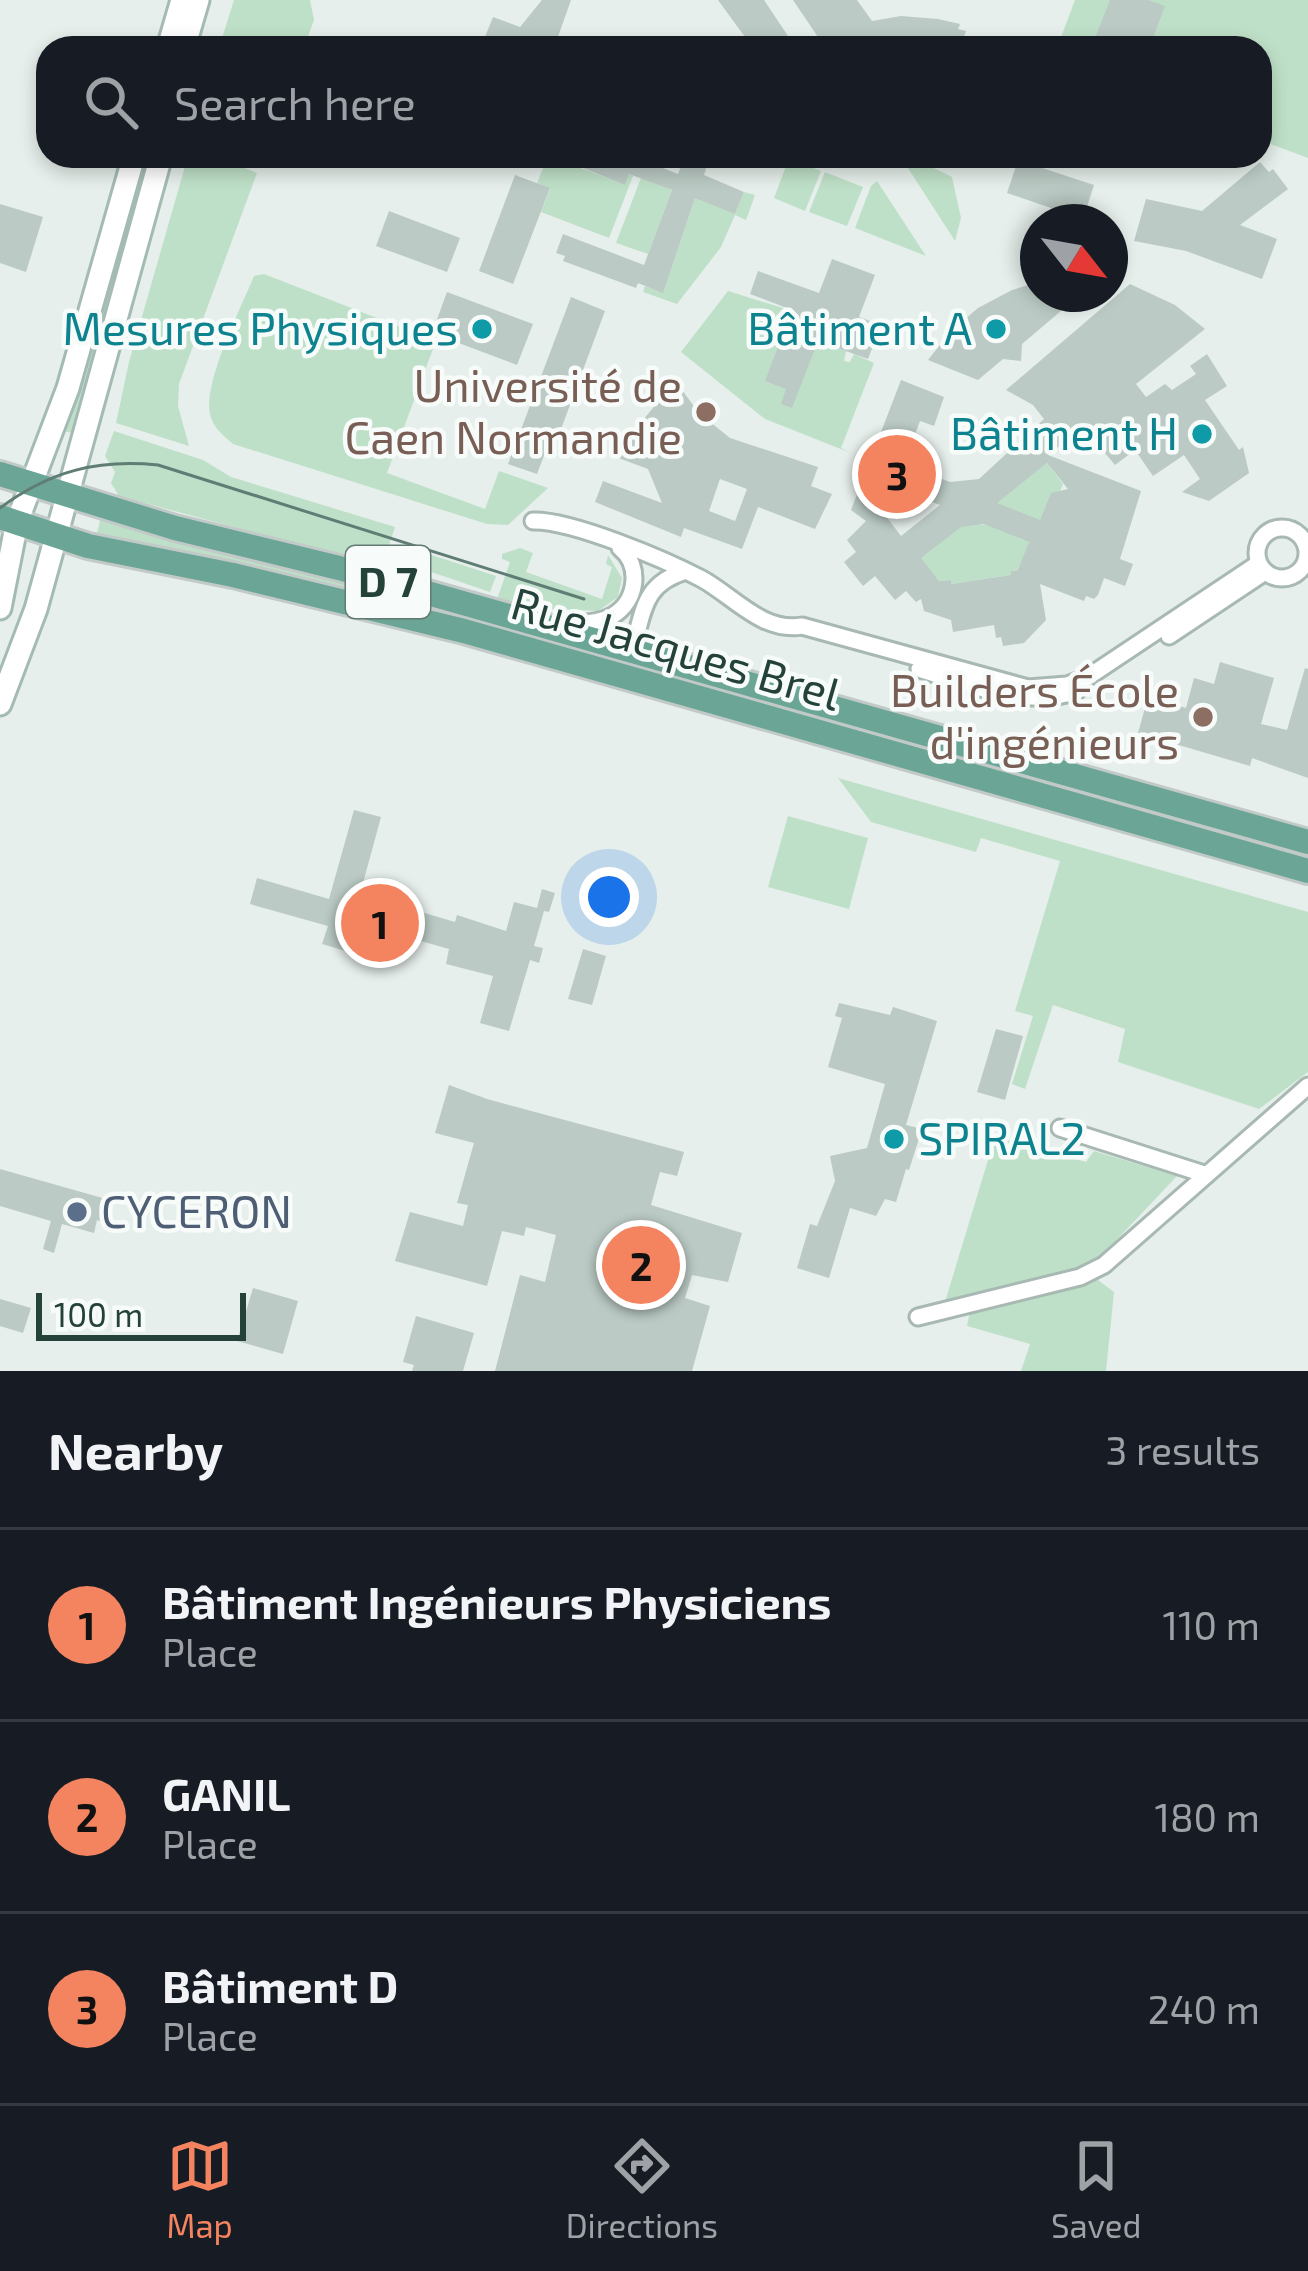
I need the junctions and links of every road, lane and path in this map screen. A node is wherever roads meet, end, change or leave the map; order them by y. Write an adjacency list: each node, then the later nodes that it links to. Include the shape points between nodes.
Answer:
1 (182, 0): 3 (main road)
2 (198, 0): 4 (main road)
3 (172, 36)
4 (188, 36)
5 (131, 168): 8 (main road, via 65,397)
6 (158, 168): 9 (main road)
7 (0, 474): 8 (main road, D 7)
8 (30, 483): 9 (main road, Rue Jacques Brel / D 7); 10 (main road)
9 (68, 494): 12 (main road); 18 (main road, Rue Jacques Brel / D 7)
10 (9, 519): 12 (main road, Rue Jacques Brel / D 7); 17 (main road)
11 (533, 521): 13 (street)
12 (56, 535): 20 (main road, Rue Jacques Brel / D 7); 21 (main road)
13 (615, 544): 16 (street); 18 (street, via 634,574 620,610 592,623)
14 (1306, 554): 15 (street, via 1286,578); 15 (street, via 1291,530 1270,531 1257,548)
15 (1262, 567): 16 (street, via 1088,677 1028,688 752,613)
16 (686, 571): 19 (street, via 655,587)
17 (0, 608)
18 (524, 620): 19 (main road, Rue Jacques Brel / D 7)
19 (632, 651): 20 (main road); 22 (main road, Rue Jacques Brel / D 7)
20 (572, 664): 23 (main road, Rue Jacques Brel / D 7)
21 (0, 704)
22 (1308, 842)
23 (1308, 871)
24 (1308, 1086): 26 (street)
25 (1060, 1128): 26 (street)
26 (1204, 1174): 27 (street, via 1092,1271)
27 (917, 1317)

